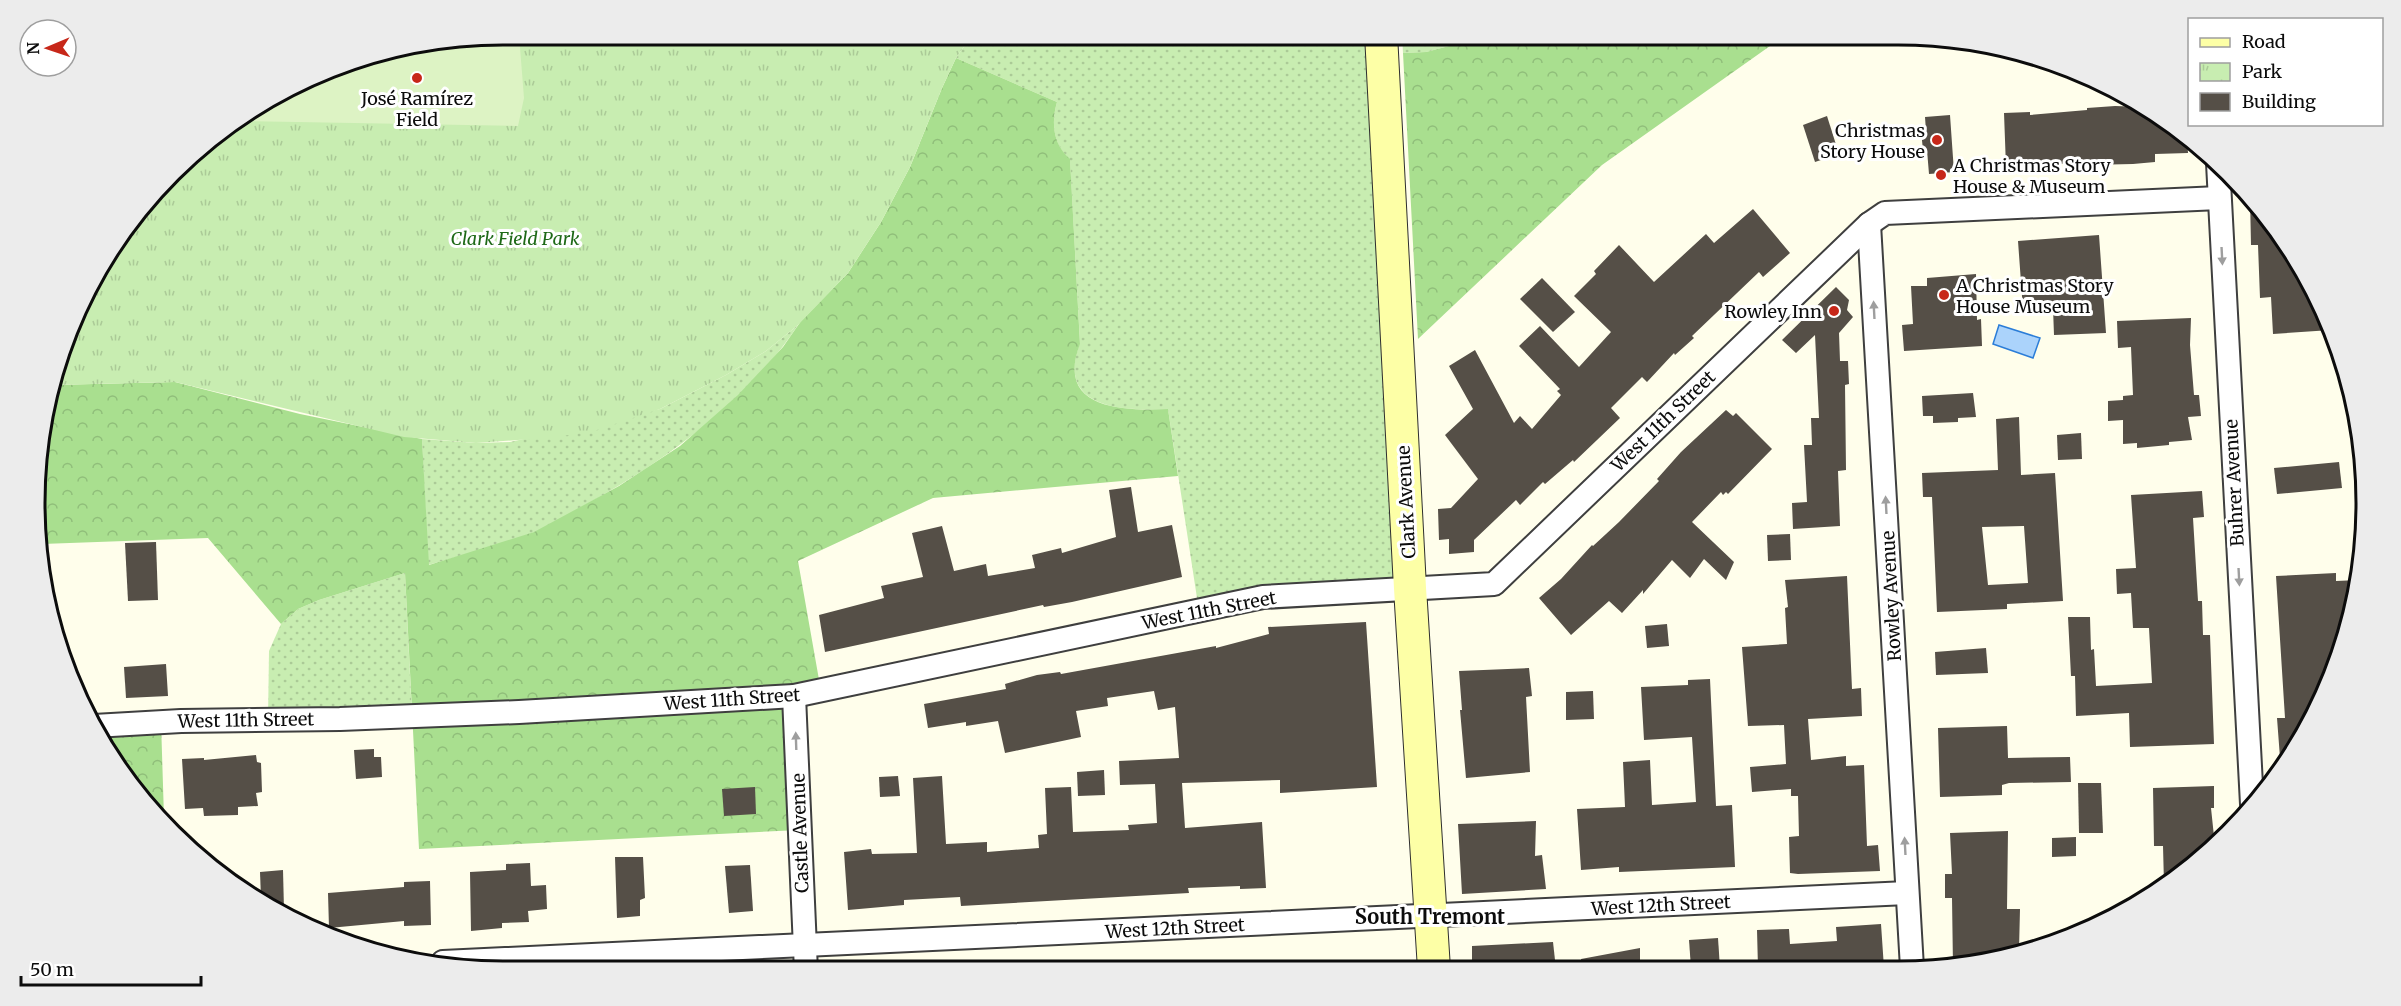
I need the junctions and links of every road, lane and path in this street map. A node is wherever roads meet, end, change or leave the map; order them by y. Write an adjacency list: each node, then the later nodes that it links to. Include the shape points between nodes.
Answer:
1 (1382, 45): 5 (street, Clark Avenue)
2 (2218, 176): 3 (street, Buhrer Avenue)
3 (2219, 198): 4 (street, West 11th Street, via 1885,213); 8 (street, Buhrer Avenue, one-way to 8)
4 (1869, 224): 5 (street, West 11th Street, via 1494,584); 9 (street, Rowley Avenue, one-way to 4)
5 (1410, 588): 6 (street, West 11th Street, via 1263,597); 10 (street, Clark Avenue)
6 (794, 696): 7 (street, West 11th Street, via 495,713); 11 (street, Castle Avenue, one-way to 6)
7 (103, 726)
8 (2251, 794)
9 (1907, 893): 10 (street, West 12th Street); 15 (street, Rowley Avenue)
10 (1430, 916): 11 (street, West 12th Street); 14 (street, Clark Avenue)
11 (804, 946): 12 (street, West 12th Street); 13 (street, Castle Avenue)
12 (482, 960)
13 (805, 961)
14 (1433, 961)
15 (1912, 961)

